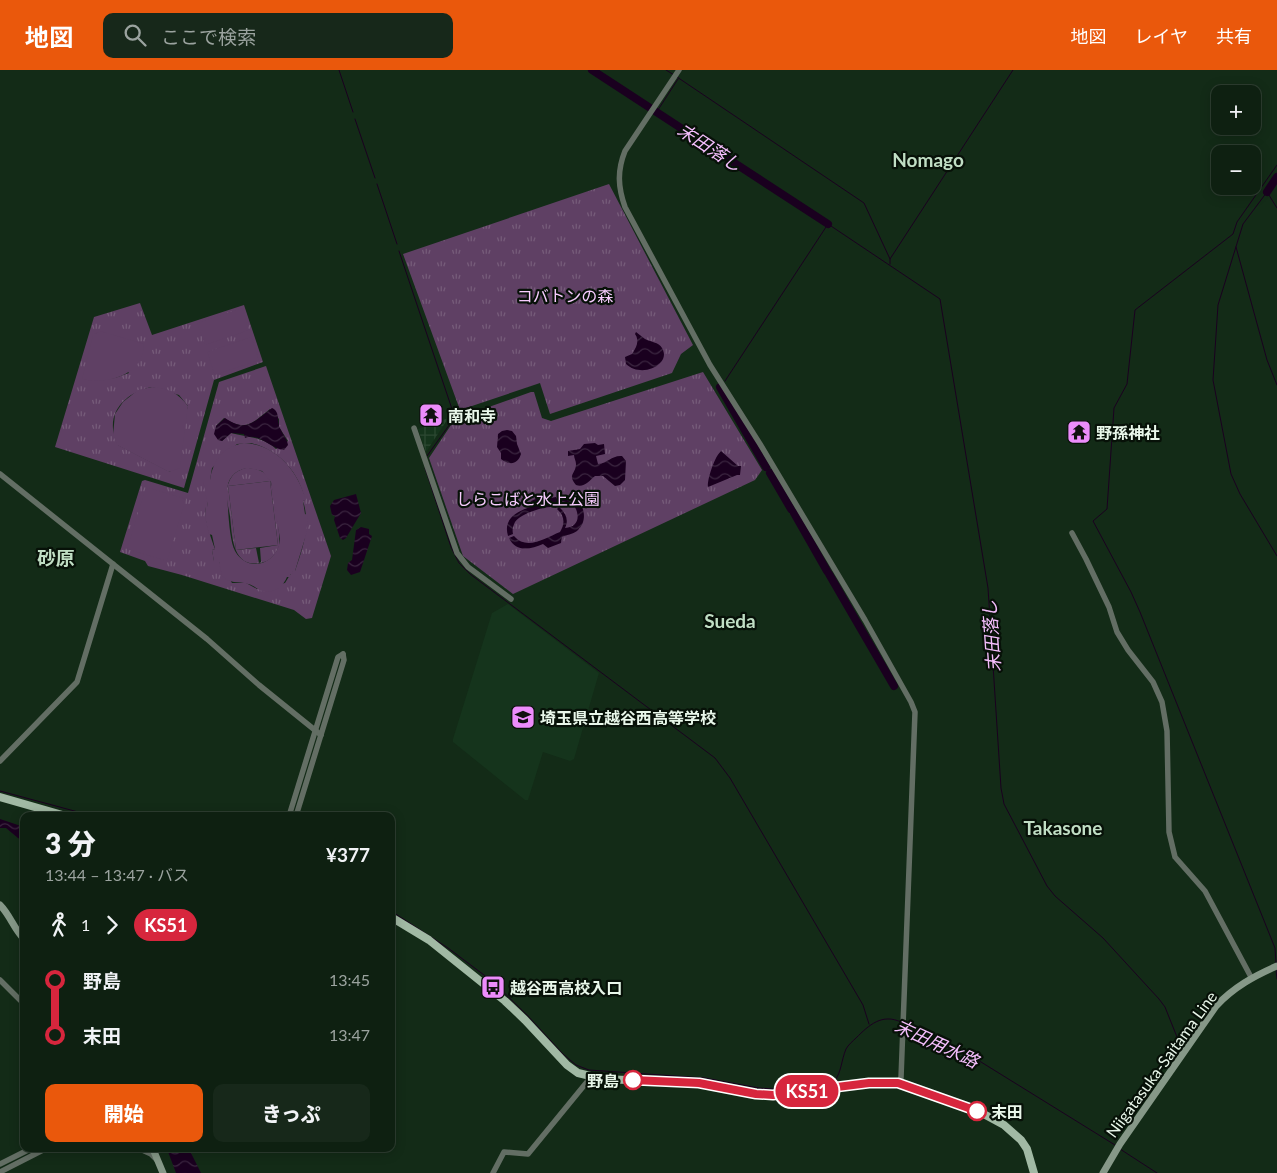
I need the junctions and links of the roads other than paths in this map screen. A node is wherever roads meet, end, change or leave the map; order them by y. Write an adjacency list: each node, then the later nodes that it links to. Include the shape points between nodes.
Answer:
1 (679, 70): 21 (street, via 625,151 619,187 625,207 698,346 865,620 914,712 901,1078)
2 (414, 428): 6 (street, via 457,553 468,567)
3 (0, 474): 5 (street)
4 (1072, 534): 17 (street, via 1109,607 1117,632 1153,682 1162,702 1167,731 1169,832 1175,857 1205,891)
5 (113, 564): 7 (street); 8 (street, via 77,682)
6 (511, 599)
7 (318, 733): 7 (street, via 338,658 342,654 344,660); 11 (street); 12 (street)
8 (0, 761)
9 (0, 797): 10 (main road)
10 (52, 812)
11 (290, 812)
12 (297, 812)
13 (0, 904): 15 (main road)
14 (395, 920): 20 (main road, via 440,949 518,1013 572,1070)
15 (20, 935)
16 (1277, 966): 17 (main road, Niigatasuka-Saitama Line)
17 (1251, 978): 32 (main road, Niigatasuka-Saitama Line, via 1231,991 1209,1015)
18 (0, 980): 19 (street)
19 (20, 1000)
20 (591, 1077): 21 (main road, via 699,1083 764,1095 869,1083); 30 (street, via 528,1154 504,1152)
21 (898, 1083): 31 (main road, via 997,1121 1021,1140)
22 (24, 1152): 26 (street)
23 (39, 1152): 28 (street)
24 (146, 1152): 27 (street)
25 (154, 1152): 27 (main road)
26 (0, 1164)
27 (160, 1164): 29 (main road)
28 (0, 1172)
29 (164, 1173)
30 (493, 1173)
31 (1034, 1173)
32 (1102, 1173)

